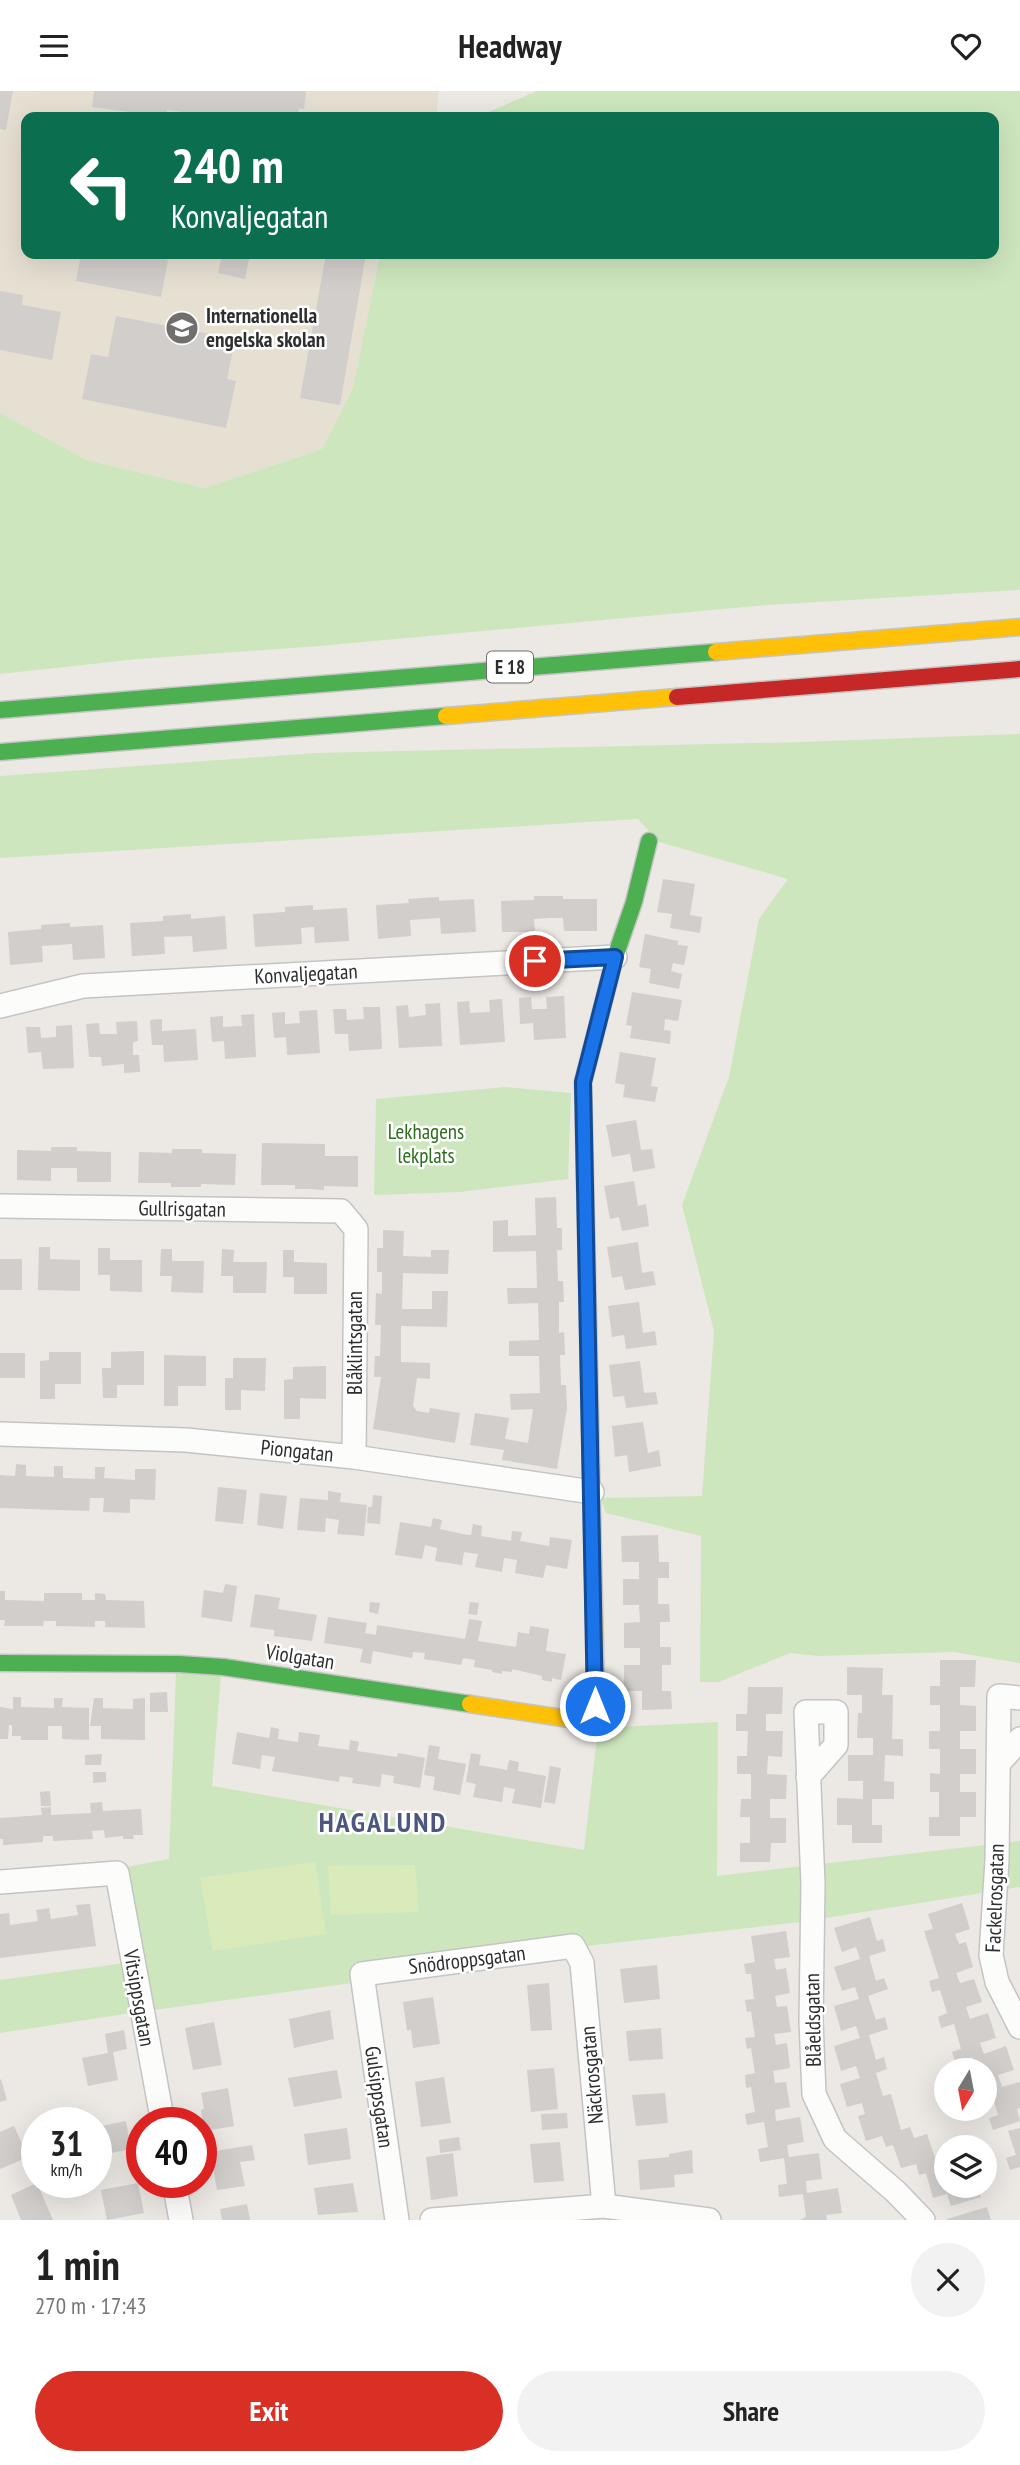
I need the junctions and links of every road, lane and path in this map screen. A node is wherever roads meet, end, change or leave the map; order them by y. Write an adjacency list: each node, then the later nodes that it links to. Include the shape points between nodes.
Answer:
1 (1020, 627): 3 (main road, E 18)
2 (1020, 669): 4 (main road, E 18)
3 (0, 711)
4 (0, 752)
5 (649, 841): 6 (main road)
6 (615, 957): 7 (street, Konvaljegatan, via 83,986); 12 (main road, via 583,1082)
7 (0, 1006)
8 (0, 1206): 9 (street, Gullrisgatan, via 341,1211)
9 (356, 1229): 11 (street, Blåklintsgatan)
10 (0, 1434): 11 (street, Piongatan, via 186,1440)
11 (354, 1457): 12 (street, Piongatan)
12 (592, 1492): 13 (main road, Violgatan, via 596,1696 590,1715 576,1720 223,1667)
13 (0, 1663)
14 (1020, 1698): 16 (street, Fackelrosgatan, via 999,1696)
15 (1020, 1739): 16 (street)
16 (998, 1763): 21 (street, Fackelrosgatan, via 998,1860 991,1955 997,1982)
17 (808, 1777): 29 (street, Blåeldsgatan, via 814,2094 835,2139)
18 (0, 1882): 22 (street, Vitsippsgatan, via 117,1873)
19 (573, 1946): 20 (street, Snödroppsgatan); 24 (street, Näckrosgatan, via 582,1963)
20 (362, 1974): 26 (street, Gulsippsgatan)
21 (1020, 2027)
22 (160, 2107)
23 (177, 2198): 25 (street)
24 (604, 2206): 27 (street); 28 (street)
25 (181, 2220)
26 (397, 2220)
27 (432, 2220)
28 (709, 2220)
29 (923, 2220)

